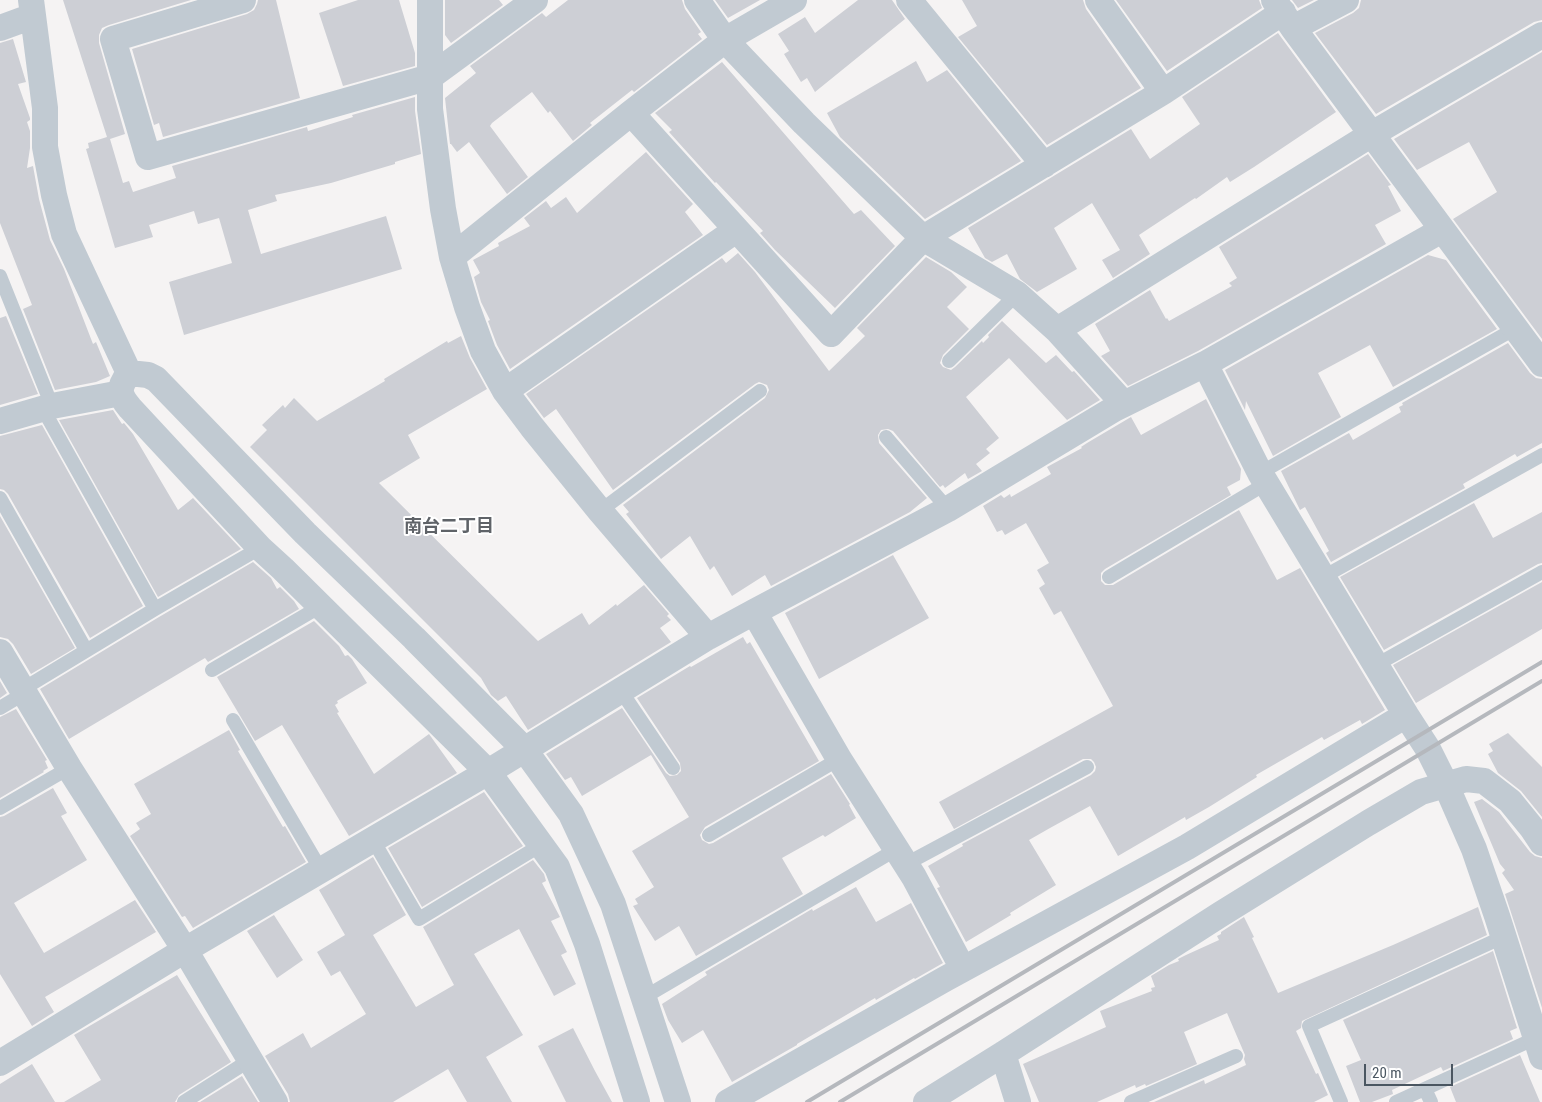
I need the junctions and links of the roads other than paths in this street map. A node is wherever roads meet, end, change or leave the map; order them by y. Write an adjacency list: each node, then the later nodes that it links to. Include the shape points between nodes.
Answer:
1 (243, 0): 14 (street, via 113,39 148,157)
2 (430, 0): 14 (street)
3 (535, 0): 14 (street)
4 (697, 0): 13 (street)
5 (794, 0): 13 (street)
6 (909, 0): 18 (street)
7 (1098, 0): 15 (street)
8 (1346, 0): 10 (street)
9 (32, 8): 11 (street); 30 (street, via 45,108 45,147 54,195 64,234)
10 (1283, 13): 15 (street); 17 (street)
11 (0, 28)
12 (1542, 35): 17 (street)
13 (725, 40): 16 (street); 21 (street, via 804,123)
14 (430, 78): 22 (street, via 443,209)
15 (1164, 92): 18 (street)
16 (631, 113): 19 (street); 22 (street)
17 (1372, 134): 20 (street); 26 (street)
18 (1044, 165): 21 (street)
19 (736, 230): 21 (street, via 831,334); 31 (street)
20 (1442, 230): 25 (street); 28 (street)
21 (923, 238): 24 (street)
22 (452, 257): 31 (street, via 483,351)
23 (0, 276): 34 (lane)
24 (1017, 294): 26 (street); 27 (lane)
25 (1516, 328): 29 (street); 38 (lane)
26 (1057, 330): 33 (street)
27 (949, 361)
28 (1205, 364): 33 (street); 38 (street)
29 (1542, 364)
30 (125, 383): 34 (street); 42 (street, via 124,401); 59 (street, via 148,375 156,379 305,533)
31 (505, 391): 41 (street)
32 (760, 391): 41 (lane)
33 (1124, 404): 40 (street)
34 (47, 407): 35 (street); 47 (lane)
35 (0, 421)
36 (886, 437): 40 (lane)
37 (1542, 455): 45 (lane)
38 (1263, 478): 44 (lane); 45 (street)
39 (0, 498): 50 (lane)
40 (948, 509): 48 (street)
41 (600, 510): 49 (street)
42 (260, 548): 46 (street); 47 (lane)
43 (1542, 572): 52 (lane)
44 (1109, 577)
45 (1323, 577): 52 (street)
46 (322, 606): 53 (lane); 64 (street)
47 (155, 609): 50 (lane)
48 (754, 612): 49 (street); 60 (street)
49 (708, 637): 55 (street)
50 (86, 650): 54 (lane)
51 (0, 652): 54 (street)
52 (1376, 665): 57 (street)
53 (212, 670)
54 (24, 691): 56 (lane); 62 (street)
55 (621, 691): 59 (street); 63 (lane)
56 (0, 708)
57 (1406, 715): 65 (street); 75 (street, via 1187,847)
58 (233, 720): 72 (lane)
59 (524, 749): 64 (street); 76 (street, via 571,814 613,904)
60 (839, 759): 67 (lane); 71 (street)
61 (1086, 767): 71 (lane)
62 (69, 768): 66 (lane); 74 (street)
63 (673, 768)
64 (488, 772): 68 (street); 70 (street)
65 (1446, 785): 69 (street, via 1466,779 1484,781 1510,801); 73 (street, via 1474,849); 78 (street, via 1422,792 1368,822)
66 (0, 808)
67 (710, 835)
68 (373, 840): 70 (lane, via 419,920); 72 (street)
69 (1542, 843)
70 (541, 845): 85 (street, via 557,867 588,944)
71 (901, 856): 75 (street); 76 (lane)
72 (321, 870): 74 (street)
73 (1503, 937): 77 (street); 91 (lane, via 1308,1026)
74 (184, 950): 80 (street); 81 (street)
75 (963, 969): 87 (street)
76 (643, 998): 86 (street)
77 (1539, 1048): 82 (lane)
78 (1003, 1054): 88 (street); 89 (street)
79 (1236, 1056): 90 (lane)
80 (250, 1060): 83 (lane); 84 (street)
81 (0, 1063)
82 (1428, 1096): 92 (lane)
83 (184, 1102)
84 (275, 1102)
85 (637, 1102)
86 (678, 1102)
87 (728, 1102)
88 (926, 1102)
89 (1018, 1102)
90 (1130, 1102)
91 (1341, 1102)
92 (1396, 1102)

